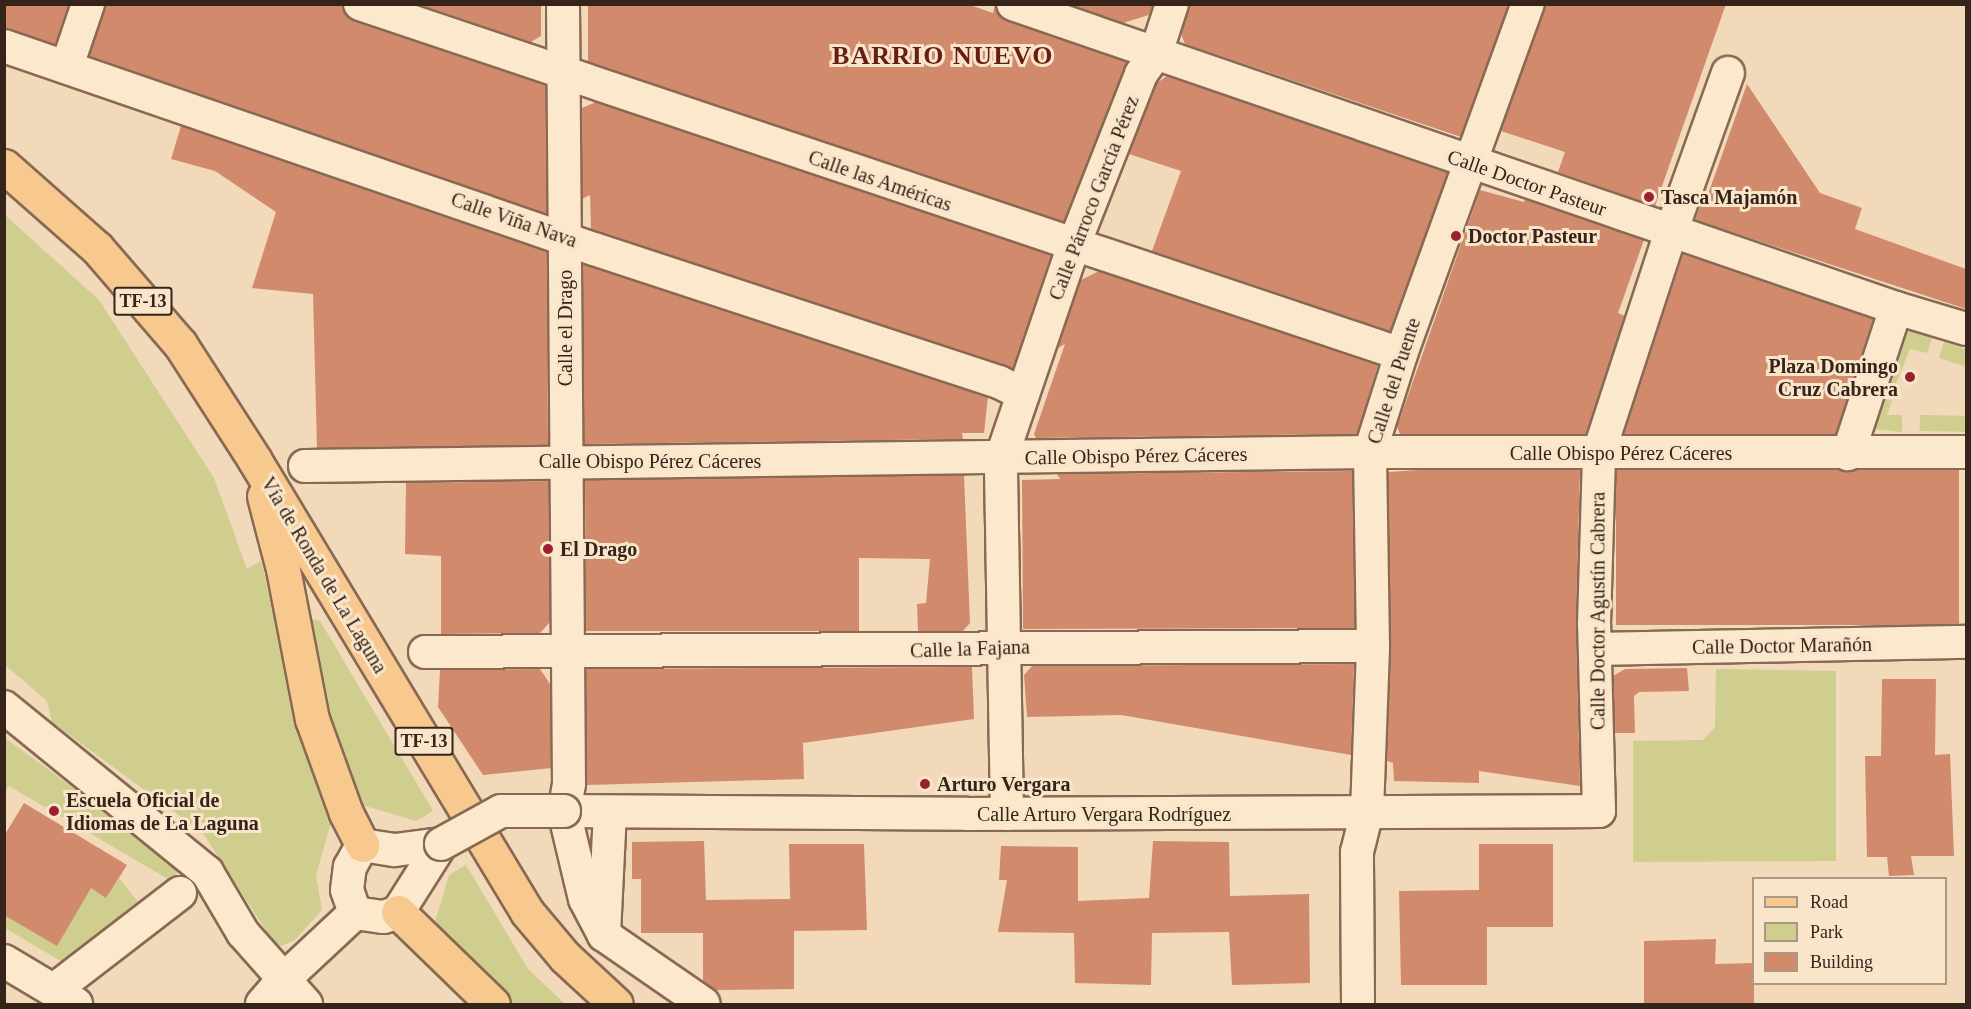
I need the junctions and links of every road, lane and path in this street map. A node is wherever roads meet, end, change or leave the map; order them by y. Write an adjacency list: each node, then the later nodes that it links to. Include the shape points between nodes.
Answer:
1 (88, 4): 9 (street)
2 (360, 4): 11 (street, Calle las Américas)
3 (564, 4): 11 (street, Calle el Drago)
4 (1013, 4): 8 (street, Calle Doctor Pasteur)
5 (1172, 4): 8 (street, Calle Párroco García Pérez)
6 (1528, 4): 12 (street, Calle del Puente)
7 (4, 46): 9 (street, Calle Viña Nava)
8 (1156, 53): 12 (street, Calle Doctor Pasteur); 16 (street, Calle Párroco García Pérez, via 1141,74)
9 (67, 66): 15 (street, Calle Viña Nava)
10 (1728, 73): 14 (street, Calle Doctor Agustín Cabrera)
11 (564, 74): 15 (street, Calle el Drago); 16 (street, Calle las Américas)
12 (1470, 164): 14 (street, Calle Doctor Pasteur); 19 (street, Calle del Puente)
13 (4, 166): 25 (main road, Vía de Ronda de La Laguna / TF-13, via 97,248 180,344)
14 (1671, 232): 17 (street, Calle Doctor Pasteur); 22 (street, Calle Doctor Agustín Cabrera)
15 (565, 237): 20 (street, Calle Viña Nava); 27 (street, Calle el Drago)
16 (1073, 247): 19 (street, Calle las Américas); 20 (street, Calle Párroco García Pérez)
17 (1896, 308): 18 (street, Calle Doctor Pasteur); 24 (street)
18 (1966, 329)
19 (1401, 354): 21 (street, Calle del Puente)
20 (1023, 394): 26 (street, Calle Párroco García Pérez)
21 (1370, 452): 22 (street, Calle Obispo Pérez Cáceres); 26 (street, Calle Obispo Pérez Cáceres); 30 (street, Calle del Puente)
22 (1599, 452): 24 (street, Calle Obispo Pérez Cáceres); 32 (street, Calle Doctor Agustín Cabrera, via 1594,624)
23 (1966, 452): 24 (street, Calle Obispo Pérez Cáceres)
24 (1848, 454)
25 (254, 459): 42 (main road, via 283,569 312,719 346,813); 53 (main road, Vía de Ronda de La Laguna / TF-13, via 527,912 565,957)
26 (1001, 459): 27 (street, Calle Obispo Pérez Cáceres); 31 (street, Calle Párroco García Pérez)
27 (565, 461): 28 (street, Calle Obispo Pérez Cáceres); 33 (street, Calle el Drago)
28 (304, 466)
29 (1966, 642): 32 (street, Calle Doctor Marañón)
30 (1373, 646): 31 (street, Calle la Fajana); 38 (street, Calle del Puente)
31 (1005, 649): 33 (street, Calle la Fajana); 40 (street, Calle Párroco García Pérez)
32 (1597, 649): 37 (street, Calle Doctor Agustín Cabrera)
33 (568, 651): 34 (street, Calle la Fajana); 36 (street, Calle el Drago, via 569,784)
34 (425, 652)
35 (4, 707): 48 (street, via 207,872 243,933)
36 (564, 811): 39 (street, Calle Arturo Vergara Rodríguez); 41 (street, Calle Arturo Vergara Rodríguez, bridge, via 501,811); 46 (street, via 585,899)
37 (1599, 811): 38 (street, Calle Arturo Vergara Rodríguez)
38 (1366, 812): 40 (street, Calle Arturo Vergara Rodríguez); 55 (street, Calle del Puente, via 1357,852)
39 (610, 813): 40 (street, Calle Arturo Vergara Rodríguez); 46 (street)
40 (1007, 814)
41 (441, 844): 42 (street, via 395,850); 44 (street)
42 (362, 845): 45 (street, via 350,867 347,890)
43 (180, 893): 49 (street)
44 (398, 912): 45 (street, via 384,917); 52 (main road)
45 (355, 914): 48 (street)
46 (604, 935): 54 (street)
47 (4, 961): 49 (street)
48 (282, 981): 50 (street); 51 (street)
49 (65, 998)
50 (262, 1005)
51 (306, 1005)
52 (494, 1005)
53 (616, 1005)
54 (704, 1005)
55 (1358, 1005)

